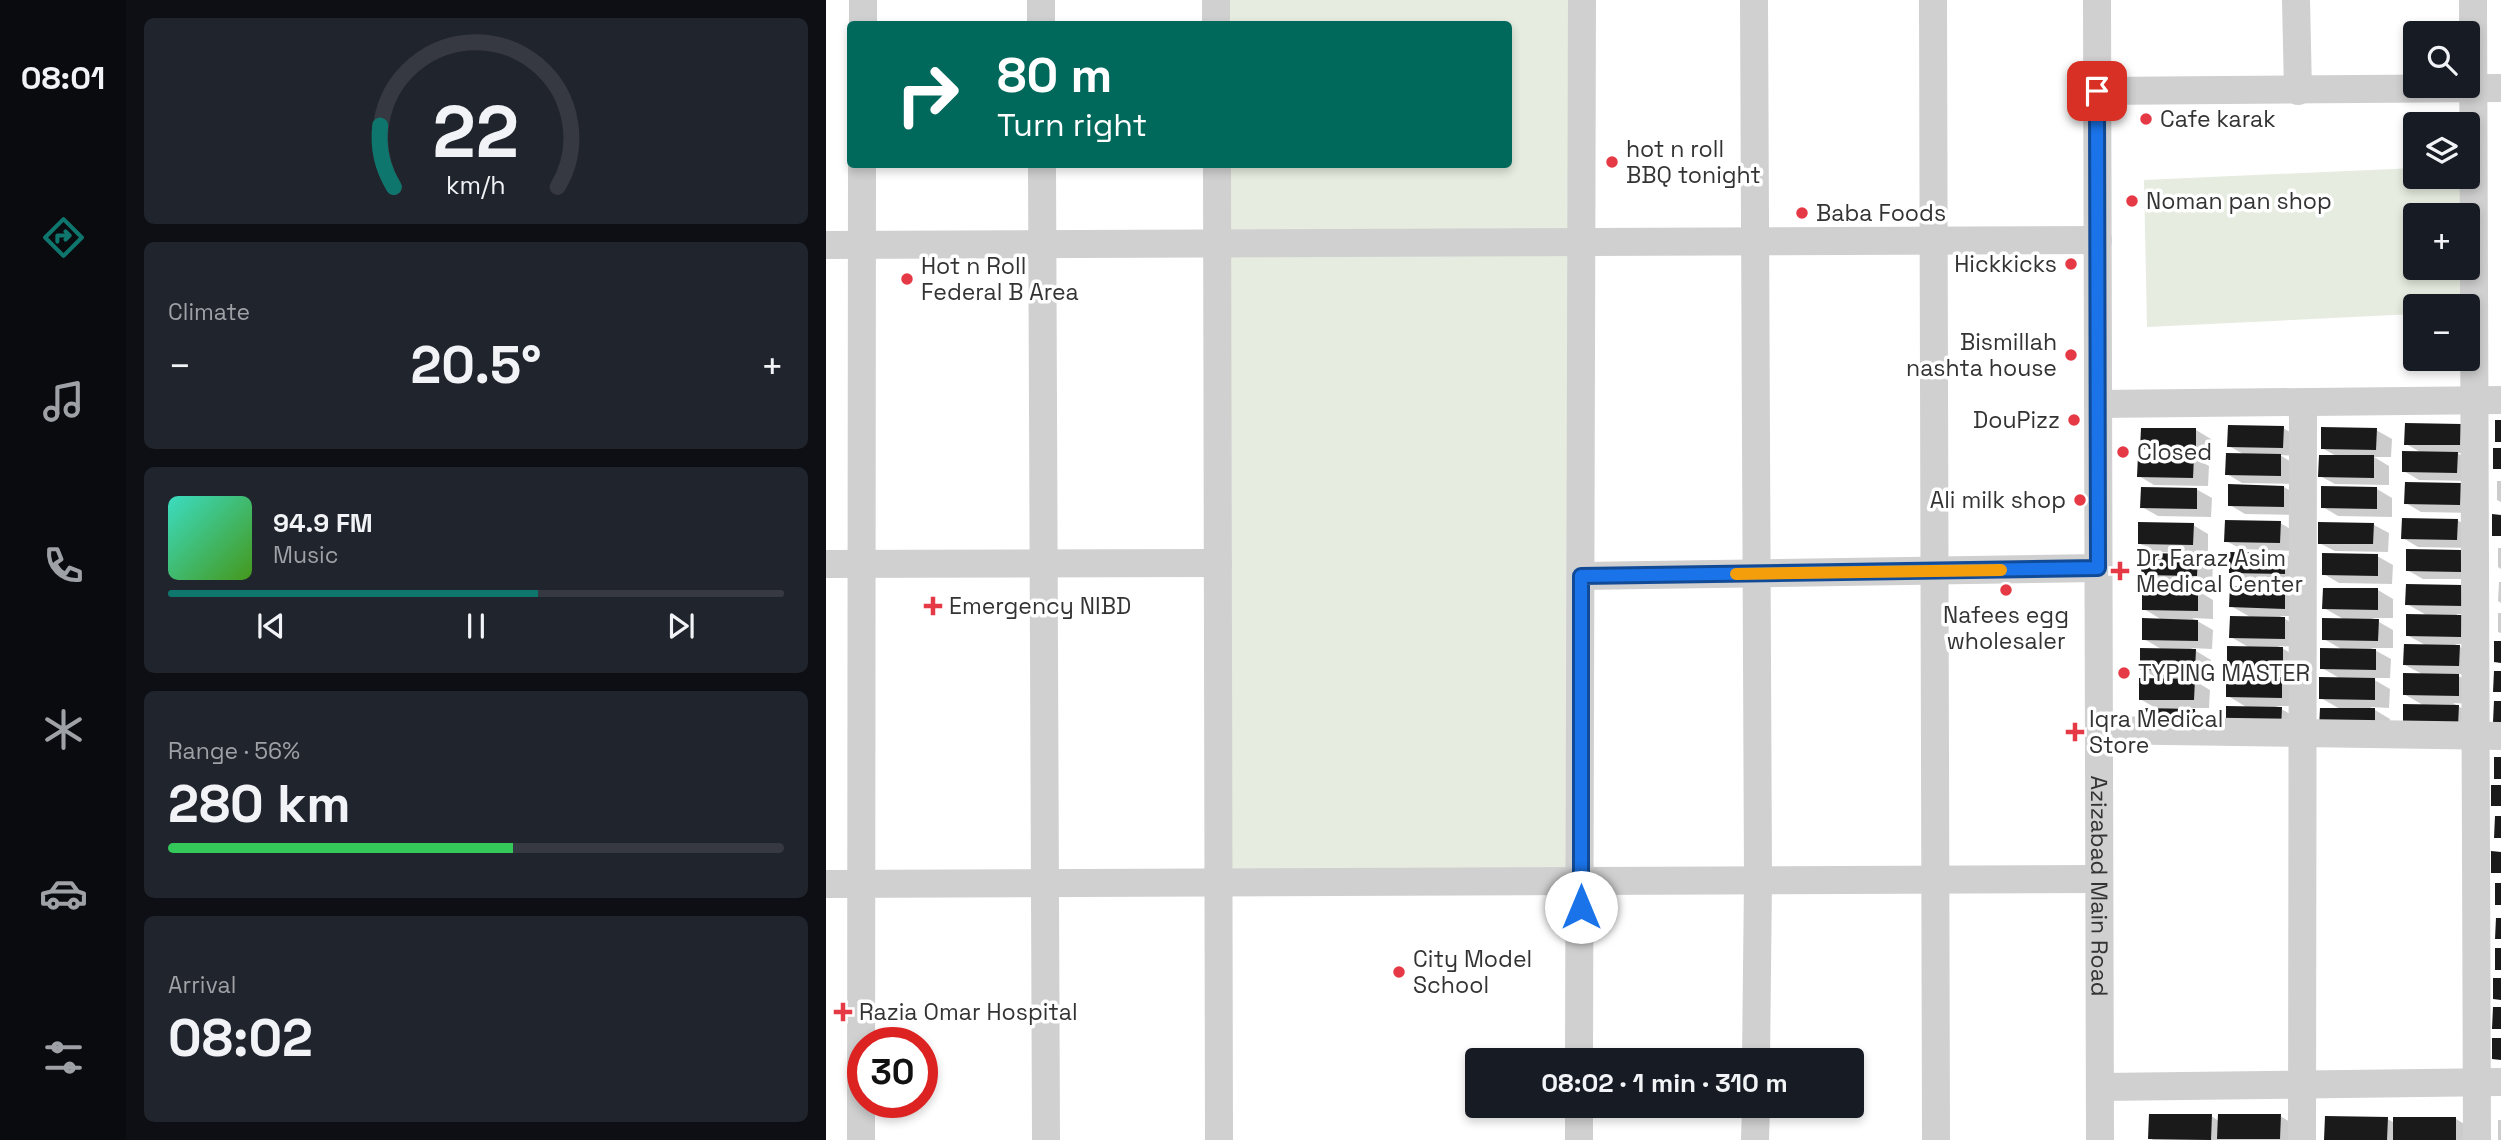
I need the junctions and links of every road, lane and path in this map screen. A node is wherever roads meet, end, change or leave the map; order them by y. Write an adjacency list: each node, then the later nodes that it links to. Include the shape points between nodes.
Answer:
1 (863, 0): 10 (street)
2 (1041, 0): 11 (street)
3 (1216, 0): 12 (street)
4 (1581, 0): 26 (street)
5 (1754, 0): 24 (street)
6 (1933, 0): 25 (street)
7 (2097, 0): 17 (street, Azizabad Main Road)
8 (2296, 0): 18 (street)
9 (2473, 0): 13 (street)
10 (863, 21)
11 (1041, 21)
12 (1216, 21)
13 (2473, 21)
14 (2480, 89): 15 (street)
15 (2501, 89)
16 (2403, 90): 18 (street)
17 (2097, 91): 18 (street); 23 (street, Azizabad Main Road)
18 (2298, 91)
19 (2473, 98): 31 (street)
20 (862, 168): 30 (street)
21 (1042, 168): 28 (street)
22 (1217, 168): 27 (street)
23 (2098, 240): 25 (street); 33 (street, Azizabad Main Road)
24 (1755, 241): 25 (street); 26 (street); 40 (street)
25 (1933, 241): 39 (street)
26 (1581, 242): 27 (street); 41 (street)
27 (1217, 243): 28 (street); 35 (street)
28 (1042, 244): 30 (street); 34 (street)
29 (826, 245): 30 (street)
30 (862, 245): 37 (street)
31 (2488, 400): 32 (street); 44 (street)
32 (2303, 402): 33 (street); 43 (street)
33 (2098, 404): 38 (street, Azizabad Main Road)
34 (1044, 563): 35 (street); 37 (street); 52 (street)
35 (1218, 563): 49 (street)
36 (826, 564): 37 (street)
37 (862, 564): 51 (street)
38 (2098, 568): 39 (street); 42 (street, Azizabad Main Road)
39 (1934, 571): 40 (street); 47 (street)
40 (1756, 573): 41 (street); 46 (street)
41 (1581, 576): 48 (street)
42 (2099, 730): 43 (street); 45 (street, Azizabad Main Road)
43 (2303, 733): 44 (street); 56 (street)
44 (2489, 737): 55 (street)
45 (2099, 879): 47 (street); 57 (street, Azizabad Main Road)
46 (1758, 880): 47 (street); 48 (street); 54 (street)
47 (1935, 880): 65 (street)
48 (1581, 881): 49 (street); 53 (street)
49 (1218, 883): 52 (street); 62 (street)
50 (826, 884): 51 (street)
51 (860, 884): 52 (street); 60 (street)
52 (1045, 884): 61 (street)
53 (1579, 1048)
54 (1756, 1048)
55 (2489, 1082): 56 (street); 68 (street)
56 (2302, 1084): 57 (street); 67 (street)
57 (2100, 1087): 66 (street, Azizabad Main Road)
58 (1579, 1118): 63 (street)
59 (1756, 1118): 64 (street)
60 (862, 1140)
61 (1046, 1140)
62 (1219, 1140)
63 (1579, 1140)
64 (1755, 1140)
65 (1936, 1140)
66 (2100, 1140)
67 (2302, 1140)
68 (2477, 1140)

